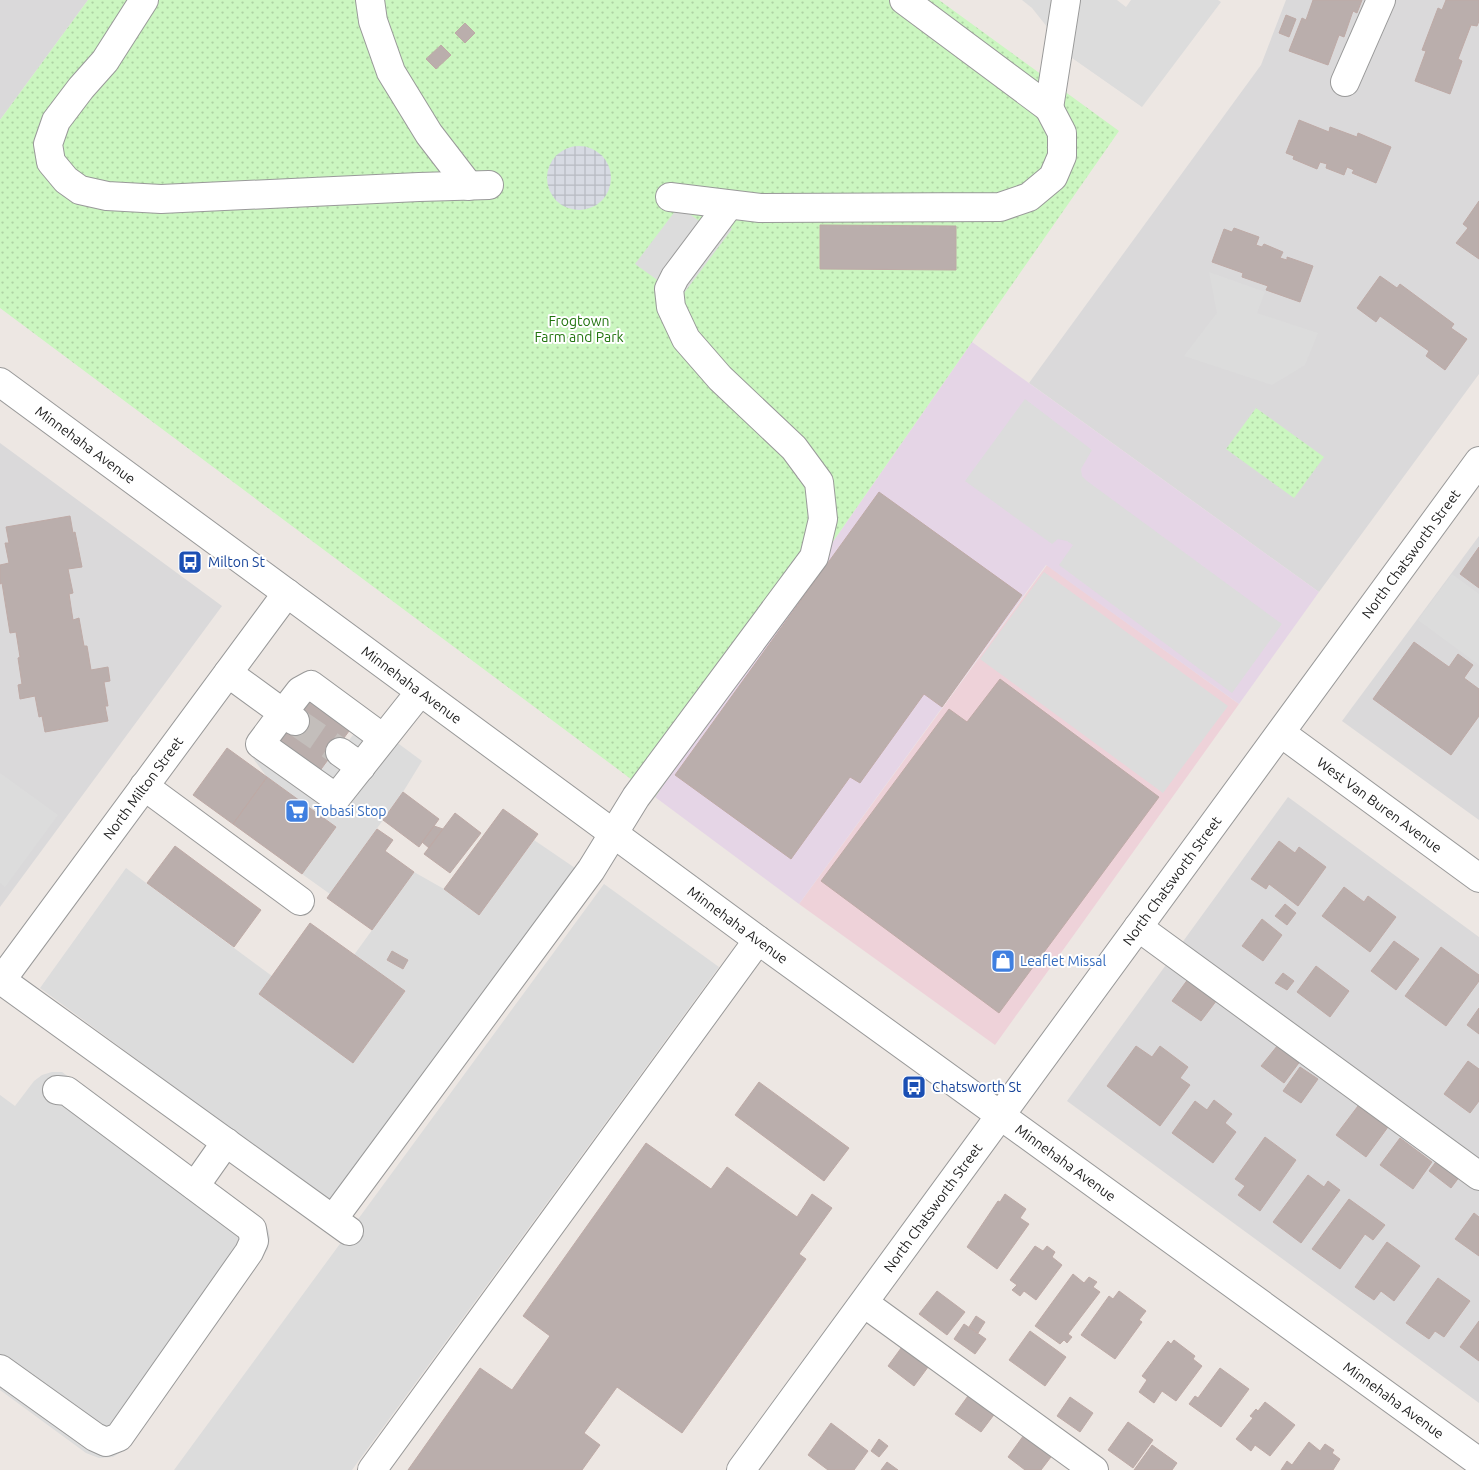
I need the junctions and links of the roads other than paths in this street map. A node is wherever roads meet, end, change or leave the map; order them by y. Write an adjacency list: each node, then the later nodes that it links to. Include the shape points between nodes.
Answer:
1 (144, 0): 2 (street, via 105,61 56,120 48,144 51,162 66,180 80,190 107,196 161,199 479,186 429,134 391,72 373,21)
2 (370, 0)
3 (904, 0): 7 (street)
4 (1066, 0): 7 (street)
5 (1382, 0): 6 (street)
6 (1345, 82)
7 (1049, 108): 9 (street, via 1062,133 1062,156 1053,177 1029,197 1000,207 760,208)
8 (670, 197): 9 (street)
9 (729, 205): 19 (street, via 675,277 669,289 670,307 686,339 720,378 794,448 819,482 823,519 814,557 636,797)
10 (0, 382): 12 (street, Minnehaha Avenue)
11 (1479, 461): 16 (street, North Chatsworth Street)
12 (287, 593): 13 (street, North Milton Street); 14 (street, Minnehaha Avenue)
13 (228, 673): 15 (street); 18 (street, North Milton Street)
14 (420, 692): 17 (street); 19 (street, Minnehaha Avenue)
15 (289, 717): 17 (street, via 300,691 311,685); 17 (street, via 260,744 336,798 351,759)
16 (1281, 732): 20 (street, West Van Buren Avenue); 22 (street, North Chatsworth Street)
17 (383, 738)
18 (144, 786): 21 (street); 24 (street, North Milton Street)
19 (613, 834): 23 (street, Minnehaha Avenue); 27 (street, via 591,870 340,1225)
20 (1479, 878)
21 (300, 901)
22 (1138, 928): 26 (street, North Chatsworth Street); 28 (street)
23 (758, 940): 26 (street, Minnehaha Avenue); 33 (street)
24 (1, 981): 27 (street)
25 (57, 1090): 29 (street, via 67,1091)
26 (1001, 1116): 30 (street, North Chatsworth Street); 32 (street, Minnehaha Avenue)
27 (226, 1142): 29 (street)
28 (1479, 1176)
29 (195, 1186): 31 (street, via 252,1229 254,1241 119,1436 106,1442 95,1437)
30 (864, 1303): 34 (street, North Chatsworth Street); 35 (street)
31 (0, 1369)
32 (1479, 1462)
33 (372, 1470)
34 (741, 1470)
35 (1094, 1470)

